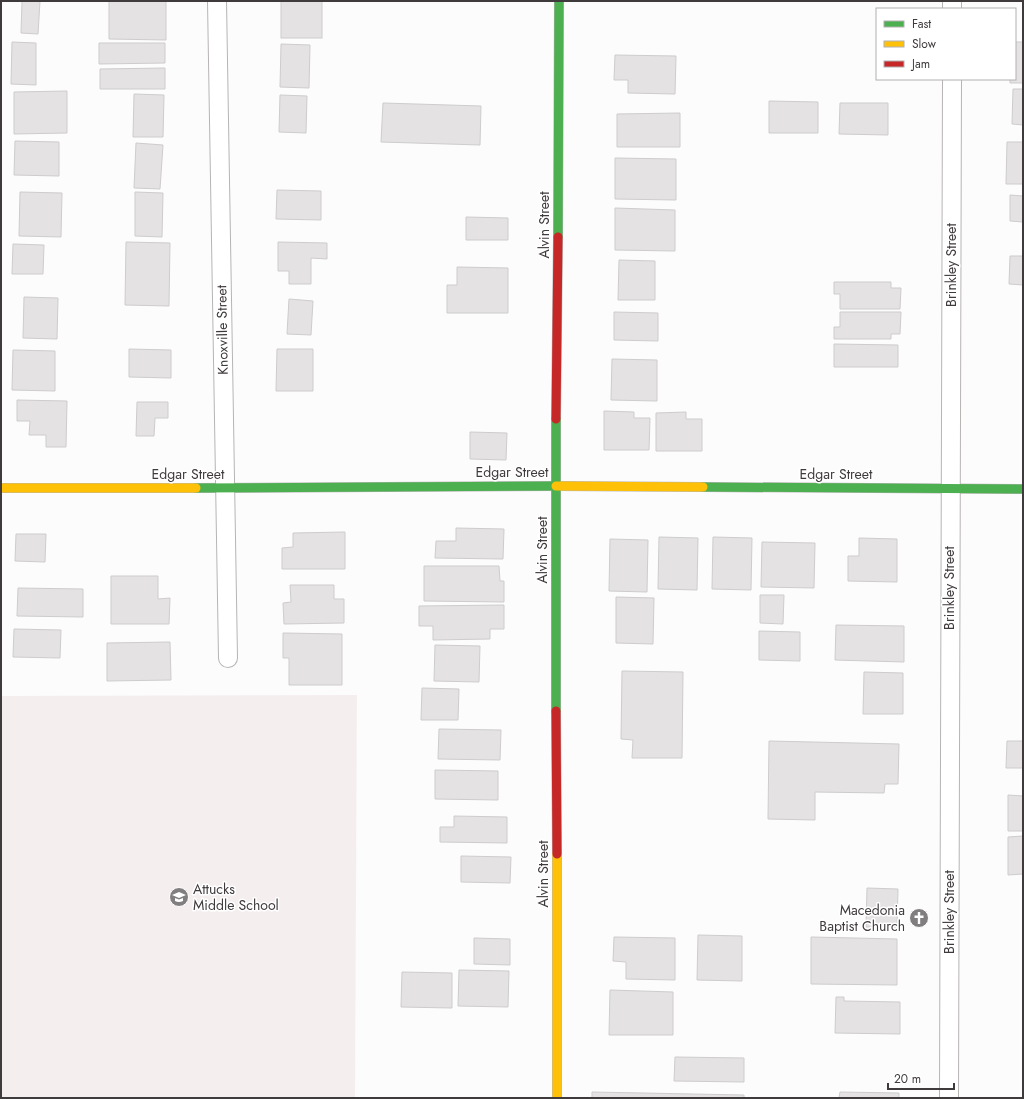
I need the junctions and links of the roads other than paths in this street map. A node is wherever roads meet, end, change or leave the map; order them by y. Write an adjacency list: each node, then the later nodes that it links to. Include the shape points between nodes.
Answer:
1 (217, 1): 6 (street, Knoxville Street)
2 (559, 1): 4 (street, Alvin Street)
3 (952, 80): 7 (street, Brinkley Street)
4 (556, 486): 6 (street, Edgar Street); 7 (street, Edgar Street); 10 (street, Alvin Street)
5 (1, 488): 6 (street, Edgar Street)
6 (224, 488): 9 (street, Knoxville Street)
7 (950, 488): 8 (street, Edgar Street); 11 (street, Brinkley Street)
8 (1023, 489)
9 (228, 658)
10 (557, 1098)
11 (949, 1098)

